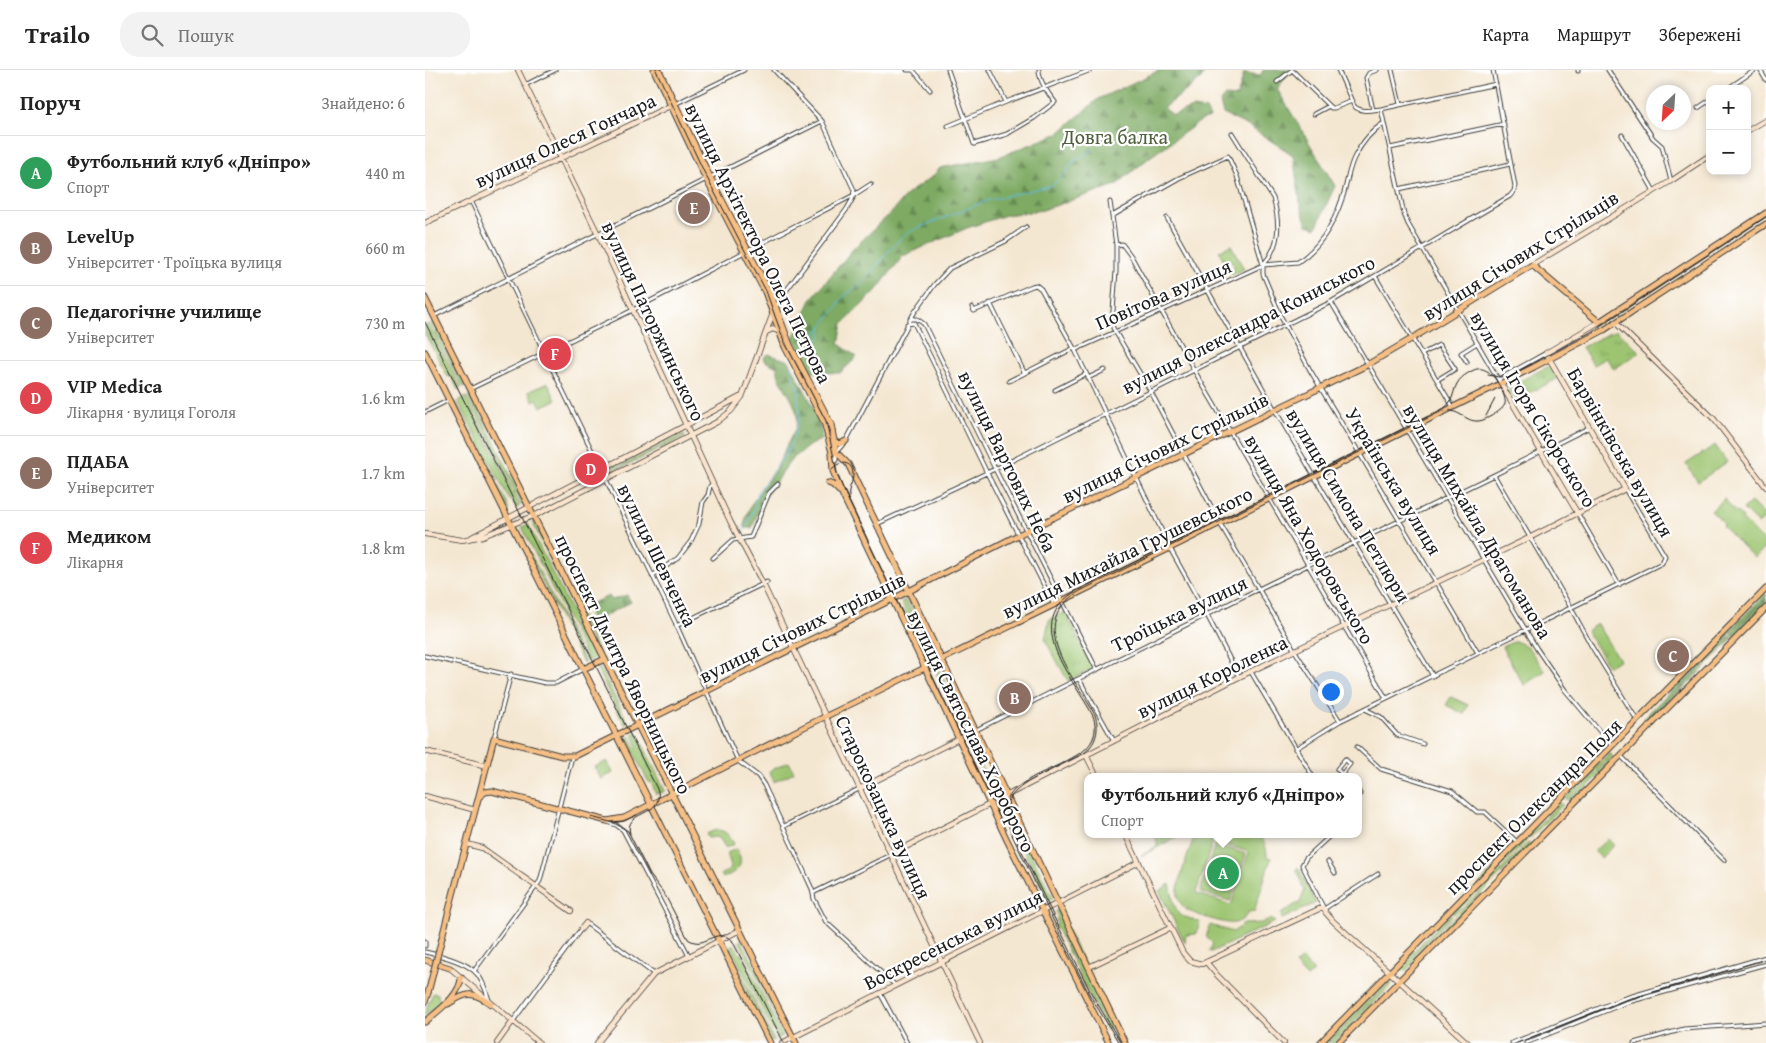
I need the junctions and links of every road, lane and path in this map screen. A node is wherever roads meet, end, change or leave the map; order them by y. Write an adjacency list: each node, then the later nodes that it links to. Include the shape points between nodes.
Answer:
1 (518, 70): 23 (street, вулиця Паторжинського)
2 (555, 70): 23 (street)
3 (654, 70): 31 (main road, вулиця Архітектора Олега Петрова)
4 (659, 70): 31 (main road, вулиця Архітектора Олега Петрова)
5 (744, 70): 31 (street, вулиця Олеся Гончара)
6 (774, 70): 38 (street)
7 (907, 70): 26 (street, via 913,70)
8 (948, 70): 37 (street)
9 (990, 70): 28 (street)
10 (1039, 70): 25 (street)
11 (1091, 70): 25 (street)
12 (1292, 70): 21 (street); 32 (street)
13 (1339, 70): 27 (street)
14 (1377, 70): 35 (street, via 1366,78)
15 (1392, 70): 30 (street)
16 (1493, 70): 22 (street, вулиця Олександра Кониського)
17 (1608, 70): 51 (street, via 1653,138 1662,146)
18 (1755, 70): 24 (street)
19 (1759, 70): 20 (street)
20 (1766, 80)
21 (1277, 82)
22 (1496, 84): 30 (street); 41 (street, вулиця Олександра Кониського)
23 (525, 85): 47 (street, вулиця Паторжинського)
24 (1733, 85)
25 (1046, 87): 28 (street); 37 (street, via 1055,102 1007,134 975,144)
26 (930, 90)
27 (1352, 101): 32 (street, via 1334,108); 35 (street, via 1358,109)
28 (1006, 102): 37 (street)
29 (1706, 103): 33 (street)
30 (1400, 104): 34 (street)
31 (673, 105): 47 (street, вулиця Олеся Гончара); 50 (main road, вулиця Архітектора Олега Петрова)
32 (1329, 106): 36 (street)
33 (1698, 108)
34 (1381, 109): 35 (street); 40 (street, вулиця Ігоря Сікорського)
35 (1373, 110)
36 (1314, 114)
37 (966, 118): 42 (street)
38 (822, 120): 50 (street); 55 (street)
39 (1766, 120): 43 (street)
40 (1384, 123): 46 (street, вулиця Ігоря Сікорського); 70 (street, via 1371,132 1354,158 1340,205 1331,226 1318,243 1298,262)
41 (1504, 124): 46 (street); 49 (street, вулиця Олександра Кониського)
42 (948, 126)
43 (1749, 130)
44 (1232, 133): 70 (street, via 1276,207 1277,234 1272,255)
45 (1622, 135): 54 (street)
46 (1390, 148): 53 (street, вулиця Ігоря Сікорського)
47 (561, 157): 56 (street, вулиця Олеся Гончара); 64 (street, вулиця Паторжинського)
48 (1706, 158): 51 (street, вулиця Січових Стрільців)
49 (1510, 164): 53 (street); 68 (street, вулиця Олександра Кониського, via 1515,186 1510,196)
50 (707, 177): 64 (street); 69 (main road, вулиця Архітектора Олега Петрова)
51 (1671, 181): 54 (street, вулиця Січових Стрільців)
52 (871, 184): 55 (street)
53 (1399, 189): 68 (street, вулиця Ігоря Сікорського, via 1408,224)
54 (1654, 191): 71 (street, вулиця Січових Стрільців)
55 (854, 195): 69 (street); 78 (street, via 847,210)
56 (471, 201): 61 (street, вулиця Олеся Гончара); 73 (street, вулиця Шевченка)
57 (1110, 202): 59 (street)
58 (1766, 213): 65 (main road)
59 (1112, 216): 67 (street); 70 (street, Українська вулиця, via 1179,178 1228,156)
60 (1167, 218): 74 (street, вулиця Симона Петлюри)
61 (425, 223)
62 (1766, 224): 66 (main road, вулиця Михайла Грушевського)
63 (1026, 227): 86 (street, via 947,271)
64 (597, 234): 73 (street); 80 (street, вулиця Паторжинського)
65 (1734, 234): 66 (main road); 85 (main road)
66 (1739, 242): 89 (main road, вулиця Михайла Грушевського)
67 (1116, 244): 82 (street, вулиця Яна Ходоровського, via 1122,244 1128,251); 93 (street, via 1112,324)
68 (1422, 248): 72 (street, вулиця Олександра Кониського); 81 (street, вулиця Ігоря Сікорського)
69 (746, 251): 78 (main road, вулиця Архітектора Олега Петрова); 80 (street); 83 (main road, вулиця Архітектора Олега Петрова)
70 (1263, 265): 74 (street, Повітова вулиця); 92 (street, Українська вулиця, via 1263,274)
71 (1531, 265): 81 (main road, вулиця Січових Стрільців); 88 (main road)
72 (1375, 276): 76 (street, вулиця Олександра Кониського); 96 (street)
73 (509, 278): 84 (street); 101 (street, вулиця Шевченка)
74 (1208, 291): 82 (street, Повітова вулиця); 98 (street, вулиця Симона Петлюри)
75 (425, 298): 84 (main road, проспект Дмитра Яворницького)
76 (1331, 302): 92 (street, вулиця Олександра Кониського); 107 (street, вулиця Михайла Драгоманова)
77 (991, 303): 79 (street, via 974,311); 99 (street, via 1036,286 1041,289); 110 (street)
78 (776, 307): 83 (street); 104 (main road, вулиця Архітектора Олега Петрова)
79 (972, 307)
80 (633, 310): 101 (street); 125 (street, вулиця Паторжинського)
81 (1458, 310): 96 (main road, вулиця Січових Стрільців); 97 (street, вулиця Ігоря Сікорського)
82 (1161, 312): 93 (street, Повітова вулиця); 109 (street, вулиця Яна Ходоровського)
83 (773, 313): 94 (street); 95 (main road, вулиця Архітектора Олега Петрова)
84 (434, 316): 116 (main road, проспект Дмитра Яворницького)
85 (1609, 316): 88 (main road); 89 (main road)
86 (910, 319): 87 (street); 91 (street)
87 (920, 320): 90 (street); 140 (street, вулиця Вартових Неба)
88 (1599, 322): 102 (street, вулиця Михайла Грушевського)
89 (1615, 322): 105 (main road, вулиця Михайла Грушевського); 150 (street, via 1714,419)
90 (914, 323): 91 (street); 142 (street, вулиця Вартових Неба)
91 (907, 324): 132 (street)
92 (1286, 325): 98 (street, вулиця Олександра Кониського); 115 (street, Українська вулиця)
93 (1116, 331): 99 (street, Повітова вулиця); 118 (street)
94 (766, 332): 95 (street, via 773,329); 119 (street)
95 (780, 332): 104 (main road, вулиця Архітектора Олега Петрова)
96 (1413, 338): 103 (street); 107 (main road, вулиця Січових Стрільців)
97 (1477, 343): 106 (street, via 1461,353); 114 (street, вулиця Ігоря Сікорського)
98 (1239, 347): 109 (street, вулиця Олександра Кониського); 122 (street, вулиця Симона Петлюри)
99 (1074, 349): 110 (street, Повітова вулиця); 111 (street)
100 (425, 352): 120 (main road, проспект Дмитра Яворницького)
101 (545, 353): 116 (street); 141 (street, вулиця Шевченка)
102 (1546, 353): 105 (street, Барвінківська вулиця); 114 (street, вулиця Михайла Грушевського)
103 (1422, 354): 112 (street); 112 (street, via 1439,345 1455,369)
104 (794, 358): 126 (main road, вулиця Архітектора Олега Петрова)
105 (1549, 359): 114 (main road, вулиця Михайла Грушевського); 127 (street, Барвінківська вулиця)
106 (1467, 362)
107 (1367, 365): 115 (main road, вулиця Січових Стрільців); 128 (street, вулиця Михайла Драгоманова)
108 (1105, 370): 111 (street)
109 (1194, 370): 118 (street, вулиця Олександра Кониського); 129 (street, вулиця Яна Ходоровського)
110 (1024, 372): 113 (street, Повітова вулиця)
111 (1087, 376): 117 (street); 124 (street)
112 (1437, 380): 121 (street)
113 (1009, 381)
114 (1500, 382): 121 (main road, вулиця Михайла Грушевського); 133 (street, вулиця Ігоря Сікорського)
115 (1321, 388): 122 (main road, вулиця Січових Стрільців); 136 (street, Українська вулиця)
116 (470, 389): 155 (main road, проспект Дмитра Яворницького)
117 (1055, 390)
118 (1151, 392): 124 (street, вулиця Олександра Кониського); 135 (street)
119 (742, 397): 125 (street); 130 (street, via 725,417)
120 (449, 400): 123 (street); 158 (main road, проспект Дмитра Яворницького)
121 (1453, 408): 128 (main road, вулиця Михайла Грушевського)
122 (1275, 410): 129 (main road, вулиця Січових Стрільців); 144 (street, вулиця Симона Петлюри)
123 (425, 412)
124 (1106, 414): 140 (street, вулиця Олександра Кониського); 145 (street)
125 (686, 426): 130 (street, вулиця Паторжинського); 141 (street)
126 (829, 427): 131 (main road, вулиця Святослава Хороброго); 134 (main road, вулиця Святослава Хороброго)
127 (1588, 428): 133 (street, Троїцька вулиця); 151 (street, Барвінківська вулиця)
128 (1406, 431): 136 (main road, вулиця Михайла Грушевського); 153 (street, вулиця Михайла Драгоманова)
129 (1230, 432): 135 (main road, вулиця Січових Стрільців); 154 (street, вулиця Яна Ходоровського)
130 (691, 436): 146 (street); 148 (street, вулиця Паторжинського)
131 (835, 441): 132 (main road, via 839,444); 134 (main road, вулиця Святослава Хороброго)
132 (846, 442): 134 (street)
133 (1541, 451): 143 (street, Троїцька вулиця); 156 (street, вулиця Ігоря Сікорського)
134 (834, 452): 137 (street); 138 (main road, вулиця Святослава Хороброго); 139 (main road, вулиця Святослава Хороброго)
135 (1185, 454): 145 (main road, вулиця Січових Стрільців); 162 (street)
136 (1360, 454): 144 (main road, вулиця Михайла Грушевського); 159 (street, Українська вулиця)
137 (836, 460): 138 (street); 139 (street)
138 (846, 461): 161 (main road, вулиця Святослава Хороброго)
139 (833, 467): 152 (main road, вулиця Святослава Хороброго)
140 (995, 469): 142 (street, вулиця Олександра Кониського); 163 (street, вулиця Вартових Неба)
141 (601, 470): 146 (street, вулиця Шевченка); 155 (street)
142 (987, 473): 161 (street, вулиця Олександра Кониського); 165 (street, вулиця Вартових Неба)
143 (1494, 475): 153 (street, Троїцька вулиця); 166 (street)
144 (1314, 477): 154 (main road, вулиця Михайла Грушевського); 169 (street, вулиця Симона Петлюри)
145 (1136, 478): 163 (main road, вулиця Січових Стрільців); 170 (street)
146 (606, 479): 157 (street); 174 (street, вулиця Шевченка)
147 (828, 483): 152 (main road)
148 (713, 484): 168 (street, вулиця Паторжинського); 174 (street, via 703,502 699,524 691,541 678,558)
149 (778, 484): 168 (street, via 769,493 751,537)
150 (1766, 487)
151 (1625, 489): 156 (street, вулиця Короленка); 177 (street, Барвінківська вулиця, via 1664,560)
152 (843, 496): 181 (main road, вулиця Святослава Хороброго)
153 (1446, 498): 159 (street, Троїцька вулиця); 172 (street, вулиця Михайла Драгоманова)
154 (1269, 499): 162 (main road, вулиця Михайла Грушевського); 173 (street, вулиця Яна Ходоровського)
155 (529, 506): 157 (main road, проспект Дмитра Яворницького); 158 (street)
156 (1578, 514): 166 (street, вулиця Короленка); 177 (street, вулиця Ігоря Сікорського)
157 (534, 516): 160 (street); 195 (main road, проспект Дмитра Яворницького)
158 (508, 518): 160 (main road, проспект Дмитра Яворницького); 167 (street)
159 (1401, 521): 169 (street, Троїцька вулиця); 176 (street, Українська вулиця)
160 (511, 524): 167 (street); 198 (main road, проспект Дмитра Яворницького)
161 (877, 524): 180 (main road, вулиця Святослава Хороброго)
162 (1220, 524): 170 (main road, вулиця Михайла Грушевського); 179 (street)
163 (1025, 531): 165 (main road, вулиця Січових Стрільців); 182 (street, вулиця Вартових Неба)
164 (425, 534): 167 (street)
165 (1019, 534): 180 (main road, вулиця Січових Стрільців); 183 (street, вулиця Вартових Неба)
166 (1531, 537): 172 (street, вулиця Короленка); 185 (street)
167 (469, 539)
168 (740, 540): 171 (street, via 733,540); 175 (street, вулиця Паторжинського)
169 (1354, 543): 173 (street, Троїцька вулиця); 184 (street, вулиця Симона Петлюри)
170 (1170, 548): 182 (main road, вулиця Михайла Грушевського); 187 (street)
171 (713, 558)
172 (1484, 560): 176 (street, вулиця Короленка); 190 (street, вулиця Михайла Драгоманова)
173 (1307, 565): 179 (street, Троїцька вулиця); 189 (street, вулиця Яна Ходоровського)
174 (652, 576): 188 (street, вулиця Шевченка)
175 (765, 583): 188 (street); 191 (street, Старокозацька вулиця)
176 (1437, 583): 184 (street, вулиця Короленка); 193 (street, Українська вулиця)
177 (1619, 585): 185 (street)
178 (1766, 589): 210 (main road, проспект Олександра Поля)
179 (1260, 590): 187 (street, Троїцька вулиця); 192 (street)
180 (909, 591): 181 (main road, вулиця Січових Стрільців); 196 (main road, вулиця Святослава Хороброго)
181 (892, 599): 191 (main road, вулиця Січових Стрільців); 197 (main road, вулиця Святослава Хороброго)
182 (1061, 601): 183 (main road, вулиця Михайла Грушевського); 199 (street, вулиця Вартових Неба)
183 (1054, 605): 196 (main road, вулиця Михайла Грушевського)
184 (1390, 605): 189 (street, вулиця Короленка); 202 (street, вулиця Симона Петлюри)
185 (1571, 608): 190 (street); 210 (street)
186 (1766, 608): 213 (main road, проспект Олександра Поля)
187 (1207, 615): 199 (street, Троїцька вулиця); 203 (street)
188 (676, 626): 205 (street, вулиця Шевченка)
189 (1345, 628): 192 (street, вулиця Короленка); 206 (street, вулиця Яна Ходоровського)
190 (1525, 630): 193 (street); 220 (street, вулиця Михайла Драгоманова, via 1565,690)
191 (792, 648): 205 (main road, вулиця Січових Стрільців); 208 (street, Старокозацька вулиця)
192 (1295, 651): 200 (street, вулиця Короленка); 209 (street)
193 (1478, 653): 202 (street)
194 (425, 656): 201 (street)
195 (605, 658): 198 (main road); 211 (main road, проспект Дмитра Яворницького)
196 (942, 659): 197 (main road, вулиця Михайла Грушевського); 212 (main road, вулиця Святослава Хороброго)
197 (925, 668): 208 (main road, вулиця Михайла Грушевського); 216 (main road, вулиця Святослава Хороброго)
198 (583, 669): 201 (street, via 555,683); 214 (main road, проспект Дмитра Яворницького)
199 (1097, 670): 204 (street, Троїцька вулиця)
200 (1251, 672): 203 (street, вулиця Короленка); 221 (street)
201 (511, 674): 215 (street)
202 (1433, 676): 206 (street)
203 (1239, 677): 217 (street, вулиця Короленка)
204 (1079, 679): 212 (street, Троїцька вулиця); 217 (street)
205 (707, 691): 211 (main road, вулиця Січових Стрільців); 226 (street, вулиця Шевченка)
206 (1387, 698): 207 (street)
207 (1364, 709): 209 (street); 218 (street, via 1381,717 1397,735)
208 (825, 717): 226 (main road, вулиця Михайла Грушевського); 231 (street, Старокозацька вулиця)
209 (1340, 721): 221 (street)
210 (1638, 721): 213 (main road); 220 (main road, проспект Олександра Поля)
211 (637, 725): 214 (main road, вулиця Січових Стрільців); 233 (main road, проспект Дмитра Яворницького)
212 (976, 730): 216 (street, Троїцька вулиця); 235 (main road, вулиця Святослава Хороброго)
213 (1645, 732): 224 (main road, проспект Олександра Поля)
214 (617, 736): 225 (main road, вулиця Січових Стрільців); 237 (main road, проспект Дмитра Яворницького)
215 (494, 738): 225 (main road); 227 (main road)
216 (959, 739): 231 (street, Троїцька вулиця); 238 (main road, вулиця Святослава Хороброго)
217 (1115, 741): 223 (street, вулиця Короленка)
218 (1423, 744)
219 (1357, 747): 245 (street, via 1381,769 1452,791 1477,812 1485,812)
220 (1612, 747): 224 (main road); 245 (main road, проспект Олександра Поля)
221 (1295, 749): 229 (street)
222 (425, 751): 227 (street)
223 (1086, 756): 228 (street); 235 (street, вулиця Короленка)
224 (1621, 756): 248 (street); 279 (main road, проспект Олександра Поля)
225 (571, 757): 239 (street)
226 (738, 760): 233 (main road, вулиця Михайла Грушевського); 242 (street, via 761,780)
227 (487, 766): 230 (main road)
228 (1095, 773)
229 (1310, 773)
230 (484, 776): 232 (main road); 236 (main road)
231 (859, 790): 242 (street, Троїцька вулиця); 247 (street, Старокозацька вулиця)
232 (492, 791): 236 (main road, via 485,792); 239 (main road)
233 (672, 794): 237 (main road, вулиця Михайла Грушевського); 262 (main road, проспект Дмитра Яворницького)
234 (425, 796): 240 (street)
235 (1008, 796): 238 (street, вулиця Короленка); 255 (main road, вулиця Святослава Хороброго)
236 (478, 799): 240 (main road)
237 (651, 804): 241 (main road, вулиця Михайла Грушевського, via 624,818); 264 (main road, проспект Дмитра Яворницького)
238 (991, 805): 247 (street, вулиця Короленка); 257 (main road, вулиця Святослава Хороброго)
239 (559, 808): 241 (main road); 253 (street, via 540,882)
240 (475, 810): 246 (main road)
241 (607, 821): 267 (street, via 623,830)
242 (783, 826): 254 (street)
243 (1127, 838): 249 (street)
244 (1328, 838): 256 (street, via 1302,865)
245 (1517, 843): 276 (main road, проспект Олександра Поля)
246 (467, 844): 253 (street, via 482,848); 282 (main road, bridge)
247 (890, 855): 254 (street, вулиця Короленка); 270 (street, Старокозацька вулиця)
248 (1724, 860)
249 (1139, 862): 255 (street, Воскресенська вулиця); 260 (street)
250 (1328, 862): 251 (street)
251 (1335, 873)
252 (1378, 874): 256 (street)
253 (536, 886): 258 (street); 275 (street)
254 (813, 893): 280 (street, via 828,925)
255 (1058, 903): 257 (street, Воскресенська вулиця); 273 (main road, вулиця Святослава Хороброго)
256 (1324, 909): 271 (street); 276 (street)
257 (1043, 910): 270 (street, Воскресенська вулиця); 297 (main road, вулиця Святослава Хороброго)
258 (571, 911)
259 (586, 924): 261 (street); 277 (street)
260 (1170, 928): 271 (street, via 1186,958 1193,963); 273 (street)
261 (581, 929): 285 (street)
262 (740, 930): 264 (street); 288 (main road, проспект Дмитра Яворницького)
263 (425, 941): 265 (street)
264 (718, 941): 267 (street); 292 (main road, проспект Дмитра Яворницького)
265 (425, 946)
266 (425, 952): 275 (street)
267 (689, 956): 277 (street)
268 (1766, 956): 303 (street, via 1622,999)
269 (425, 960): 274 (main road)
270 (941, 961): 280 (street, Воскресенська вулиця); 296 (street, Старокозацька вулиця)
271 (1204, 963): 299 (street)
272 (1766, 964): 304 (street, via 1625,1003)
273 (1089, 967): 298 (main road, вулиця Святослава Хороброго)
274 (450, 968): 278 (street)
275 (474, 971): 283 (street)
276 (1390, 972): 279 (street); 300 (main road, проспект Олександра Поля)
277 (654, 974): 291 (street)
278 (461, 976): 283 (street); 284 (main road, via 456,992)
279 (1400, 981): 301 (main road, проспект Олександра Поля); 302 (street)
280 (895, 985): 281 (street, Воскресенська вулиця)
281 (880, 992): 288 (street, Воскресенська вулиця); 295 (street)
282 (425, 1002)
283 (490, 1002): 284 (main road, via 468,994); 285 (street)
284 (439, 1010): 286 (main road)
285 (513, 1021): 289 (street); 290 (street)
286 (425, 1022)
287 (1766, 1022): 305 (street, via 1683,1029)
288 (793, 1037): 293 (street, Воскресенська вулиця); 294 (main road, проспект Дмитра Яворницького)
289 (497, 1043)
290 (539, 1043)
291 (597, 1043)
292 (770, 1043)
293 (782, 1043)
294 (796, 1043)
295 (907, 1043)
296 (979, 1043)
297 (1109, 1043)
298 (1125, 1043)
299 (1284, 1043)
300 (1321, 1043)
301 (1339, 1043)
302 (1468, 1043)
303 (1513, 1043)
304 (1526, 1043)
305 (1634, 1043)

